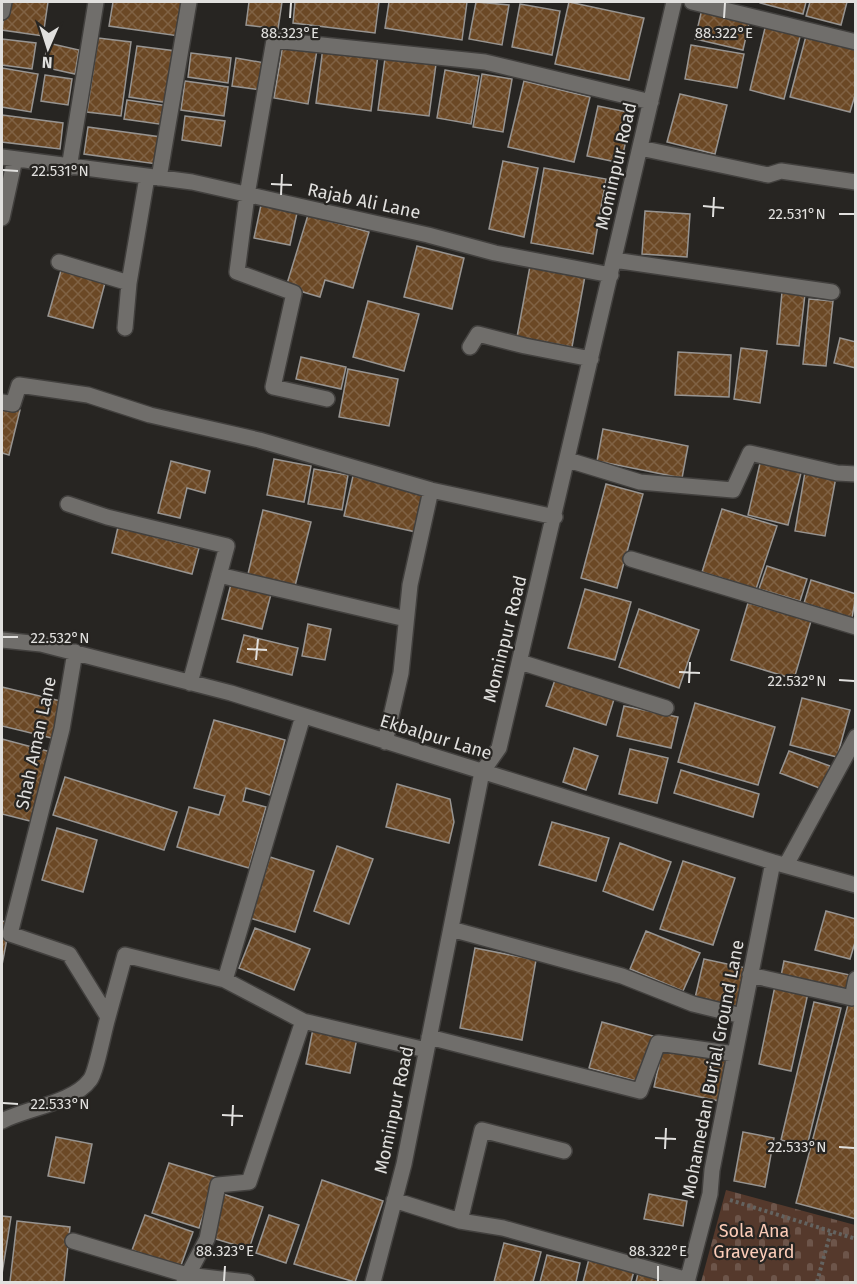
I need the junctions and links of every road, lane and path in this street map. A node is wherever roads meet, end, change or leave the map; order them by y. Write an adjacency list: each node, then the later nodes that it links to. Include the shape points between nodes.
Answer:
1 (4, 2): 6 (street)
2 (96, 2): 11 (street)
3 (189, 2): 12 (street)
4 (674, 2): 8 (street, Mominpur Road)
5 (692, 2): 7 (street)
6 (2, 12)
7 (855, 42)
8 (651, 102): 9 (street, Mominpur Road); 14 (street, via 485,62 274,40)
9 (640, 148): 13 (street, via 768,175 781,171); 16 (street, Mominpur Road)
10 (8, 158): 11 (street, Rajab Ali Lane); 15 (street)
11 (69, 168): 12 (street, Rajab Ali Lane)
12 (153, 178): 14 (street, Rajab Ali Lane, via 192,182); 19 (street)
13 (855, 182)
14 (247, 195): 18 (street, Rajab Ali Lane, via 495,254); 24 (street, via 237,272 294,293 273,387)
15 (2, 218)
16 (614, 260): 18 (street, Mominpur Road); 20 (street)
17 (59, 262): 19 (street)
18 (611, 275): 23 (street, Mominpur Road)
19 (129, 283): 21 (street)
20 (832, 292)
21 (125, 328)
22 (470, 347): 23 (street, via 478,334)
23 (591, 359): 26 (street, Mominpur Road)
24 (327, 399)
25 (2, 402): 28 (street, via 13,404 19,385 88,395)
26 (568, 460): 27 (street, via 640,482 733,489 750,453); 30 (street, Mominpur Road)
27 (855, 474)
28 (431, 490): 30 (street); 33 (street)
29 (68, 504): 32 (street, via 227,546)
30 (555, 517): 37 (street, Mominpur Road)
31 (631, 559): 34 (street)
32 (219, 575): 33 (street); 38 (street)
33 (406, 619): 42 (street, via 401,673)
34 (855, 627)
35 (2, 640): 36 (street, Ekbalpur Lane)
36 (75, 652): 38 (street, Ekbalpur Lane); 51 (street, Shah Aman Lane, via 62,729 10,934 69,954)
37 (520, 662): 39 (street); 43 (street, Mominpur Road, via 499,747)
38 (190, 683): 40 (street, Ekbalpur Lane)
39 (666, 708)
40 (303, 716): 42 (street, Ekbalpur Lane); 49 (street)
41 (855, 737): 44 (street, Mohamedan Burial Ground Lane)
42 (385, 742): 43 (street, Ekbalpur Lane)
43 (482, 772): 44 (street, Ekbalpur Lane); 46 (street, Mominpur Road)
44 (779, 864): 45 (street, Ekbalpur Lane); 47 (street, Mohamedan Burial Ground Lane)
45 (855, 885)
46 (451, 929): 50 (street, via 622,976 693,1004); 53 (street, Mominpur Road)
47 (750, 975): 48 (street, via 852,998); 50 (street, Mohamedan Burial Ground Lane)
48 (855, 979)
49 (225, 980): 51 (street, via 125,955); 52 (street)
50 (742, 1016): 54 (street, Mohamedan Burial Ground Lane)
51 (108, 1017): 55 (street, via 90,1080 64,1099 20,1111)
52 (303, 1021): 53 (street); 63 (street, via 249,1182 218,1185 207,1239)
53 (428, 1044): 54 (street, via 640,1091 657,1043); 58 (street, Mominpur Road)
54 (735, 1054): 57 (street, Mohamedan Burial Ground Lane)
55 (2, 1121)
56 (564, 1152): 59 (street, via 482,1130)
57 (710, 1194): 60 (path); 64 (street, Mohamedan Burial Ground Lane)
58 (394, 1200): 59 (street); 66 (street, Mominpur Road)
59 (460, 1221): 64 (street, via 502,1228)
60 (831, 1231): 61 (path); 67 (path)
61 (855, 1239)
62 (72, 1241): 63 (street)
63 (185, 1279): 65 (street)
64 (688, 1281)
65 (247, 1282)
66 (373, 1282)
67 (818, 1282)

